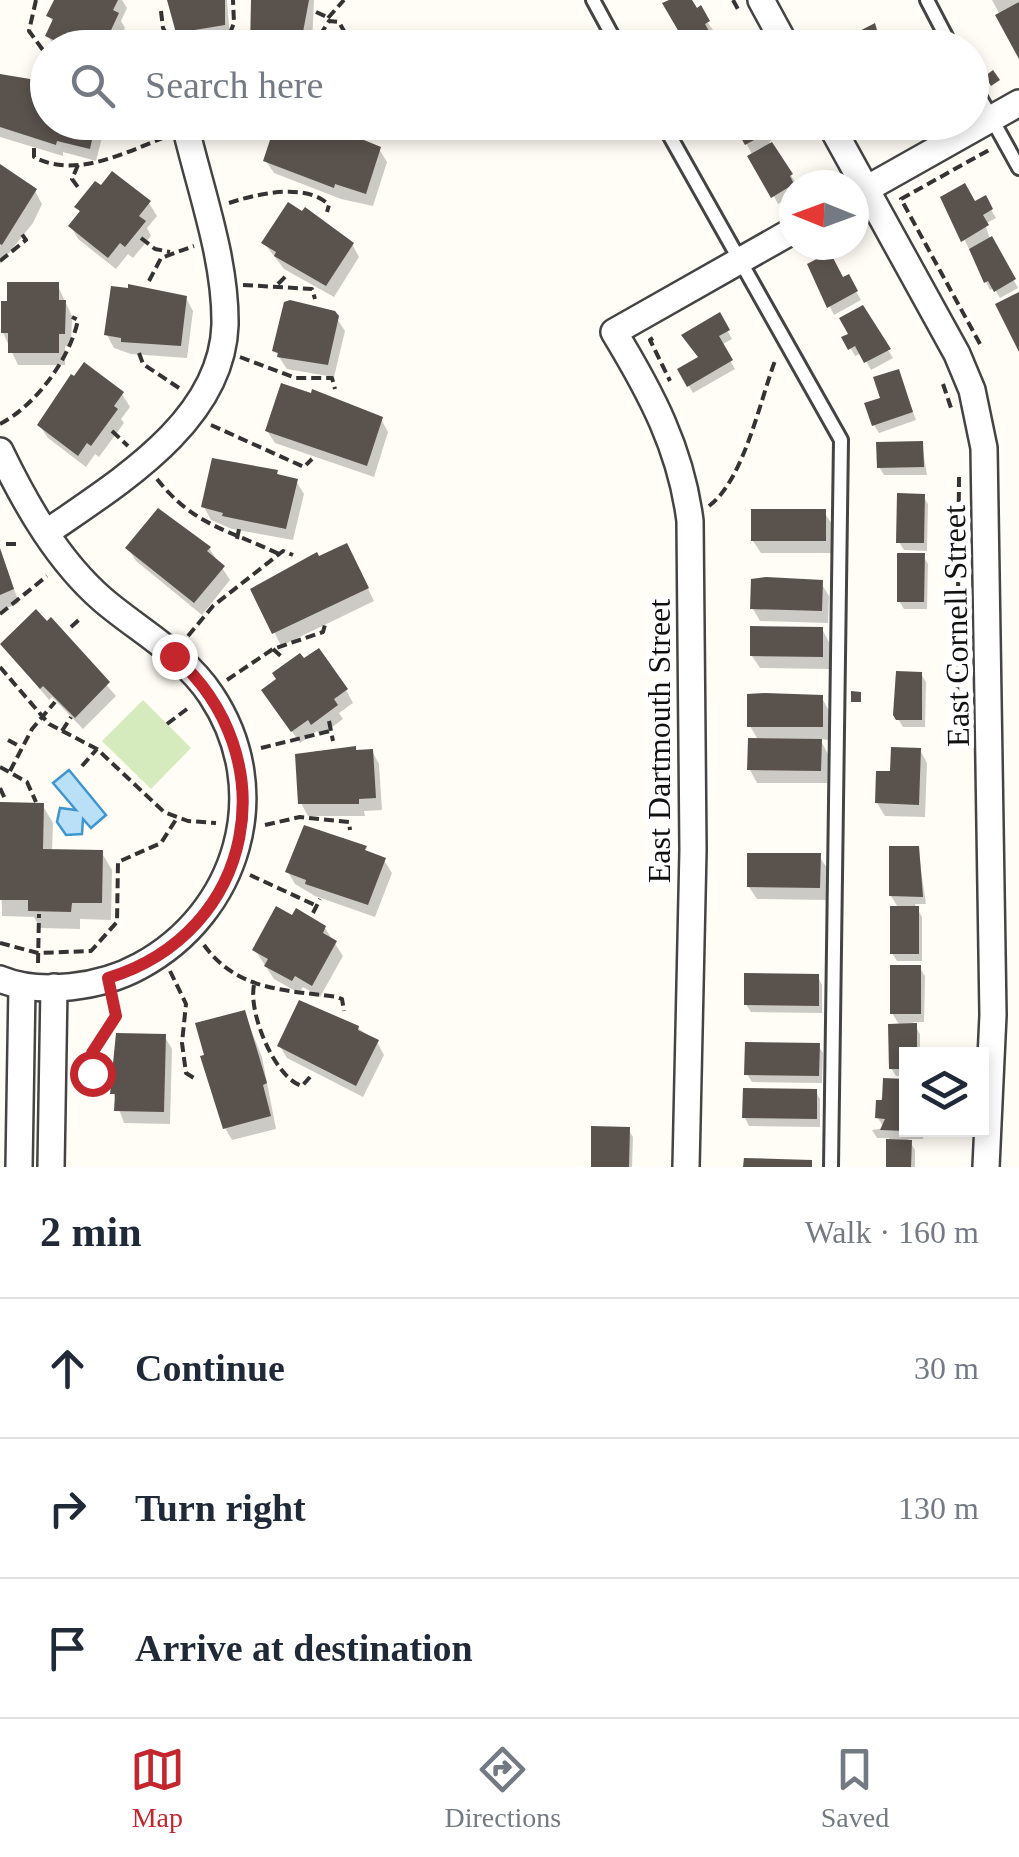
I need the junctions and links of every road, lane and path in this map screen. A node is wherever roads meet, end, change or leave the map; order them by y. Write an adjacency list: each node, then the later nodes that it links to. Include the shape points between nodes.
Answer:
1 (36, 0): 17 (path)
2 (344, 0): 9 (path)
3 (593, 0): 14 (lane)
4 (761, 0): 15 (street)
5 (926, 0): 16 (lane)
6 (237, 3): 11 (path)
7 (162, 11): 10 (path)
8 (316, 12): 9 (path)
9 (328, 19): 12 (path); 13 (path)
10 (164, 30)
11 (231, 30)
12 (322, 30)
13 (343, 30)
14 (610, 30)
15 (777, 30)
16 (942, 30)
17 (30, 32)
18 (1019, 104): 20 (street)
19 (989, 115): 20 (lane)
20 (991, 119): 28 (lane)
21 (157, 140): 27 (path)
22 (189, 140): 35 (street)
23 (672, 140): 40 (lane)
24 (837, 140): 29 (street, East Cornell Street)
25 (953, 140): 30 (street)
26 (34, 148): 27 (path, via 40,160)
27 (78, 165): 32 (path, via 72,179)
28 (1019, 168)
29 (850, 170)
30 (869, 187)
31 (311, 188): 33 (path)
32 (80, 190)
33 (307, 196): 35 (path, via 270,192); 36 (path, via 327,202)
34 (869, 207): 136 (street, East Cornell Street, via 957,354 984,448 993,1015)
35 (205, 210): 45 (street)
36 (327, 212)
37 (21, 233): 41 (path, via 23,246)
38 (141, 238): 43 (path, via 170,252 156,263)
39 (779, 248): 40 (street)
40 (739, 260): 49 (lane); 68 (street, East Dartmouth Street, via 614,332 670,433 684,471)
41 (0, 261)
42 (287, 275): 44 (path)
43 (150, 281)
44 (278, 284): 45 (path); 46 (path, via 312,288)
45 (222, 288): 51 (street)
46 (315, 298)
47 (72, 317): 55 (path, via 78,320 74,336)
48 (667, 330): 56 (path, via 650,340)
49 (787, 342): 68 (path, via 728,486); 135 (lane, via 841,440)
50 (139, 353): 59 (path, via 143,364)
51 (221, 353): 54 (path); 59 (street)
52 (297, 370): 54 (path)
53 (940, 377): 60 (path)
54 (296, 378): 58 (path, via 332,378)
55 (44, 383): 57 (path); 61 (path, via 24,410)
56 (673, 386)
57 (51, 388)
58 (335, 389)
59 (195, 405): 62 (path); 66 (street)
60 (952, 412)
61 (0, 424)
62 (261, 450): 64 (path); 65 (path, via 299,467)
63 (0, 452): 72 (street)
64 (258, 458)
65 (312, 459)
66 (143, 462): 69 (path); 72 (street)
67 (960, 463): 95 (path)
68 (690, 521): 134 (street, East Dartmouth Street)
69 (203, 522): 70 (path); 73 (path)
70 (198, 528)
71 (240, 529): 73 (path)
72 (46, 533): 78 (street)
73 (237, 539): 76 (path)
74 (6, 544): 75 (path)
75 (17, 544)
76 (278, 554): 77 (path); 84 (path, via 213,606)
77 (293, 555)
78 (67, 561): 79 (path); 84 (street, via 99,597)
79 (0, 614)
80 (80, 619): 82 (path)
81 (326, 621): 83 (path, via 323,632)
82 (72, 627)
83 (274, 649): 85 (path); 89 (path)
84 (174, 656): 89 (street)
85 (282, 657)
86 (0, 667): 88 (path)
87 (19, 679): 88 (path)
88 (12, 685): 91 (path)
89 (210, 693): 94 (path); 102 (street)
90 (56, 702): 91 (path)
91 (42, 717): 96 (path); 100 (path)
92 (71, 717): 96 (path)
93 (329, 722): 97 (path)
94 (167, 724)
95 (957, 727)
96 (62, 731): 101 (path)
97 (330, 731): 99 (path); 102 (path)
98 (8, 740): 100 (path)
99 (333, 740)
100 (22, 747): 106 (path)
101 (98, 749): 103 (path); 107 (path)
102 (237, 756): 114 (street)
103 (82, 766)
104 (127, 766): 107 (path)
105 (0, 767): 106 (path)
106 (10, 771): 110 (path, via 27,782)
107 (121, 772): 112 (path, via 152,804)
108 (0, 788): 109 (path)
109 (6, 801)
110 (36, 802)
111 (338, 812): 113 (path)
112 (177, 818): 114 (path); 123 (path, via 161,843 118,862 117,922 91,952)
113 (337, 821): 114 (path); 115 (path, via 349,822)
114 (242, 822): 116 (street)
115 (350, 830)
116 (233, 866): 118 (path); 121 (street)
117 (320, 899): 118 (path)
118 (317, 906): 119 (path)
119 (314, 912)
120 (39, 914): 123 (path)
121 (192, 928): 124 (street); 126 (path, via 210,954)
122 (0, 943): 123 (path)
123 (38, 953): 127 (path)
124 (160, 954): 125 (street); 131 (path, via 184,996 186,1074)
125 (108, 978): 127 (street); 129 (path, via 116,1016 89,1060 92,1073)
126 (254, 984): 128 (path, via 337,997); 130 (path, via 260,1034 290,1080 302,1086)
127 (28, 985): 132 (street); 133 (street)
128 (344, 1012)
129 (102, 1072)
130 (310, 1078)
131 (197, 1080)
132 (19, 1167)
133 (51, 1167)
134 (686, 1167)
135 (831, 1167)
136 (986, 1167)

